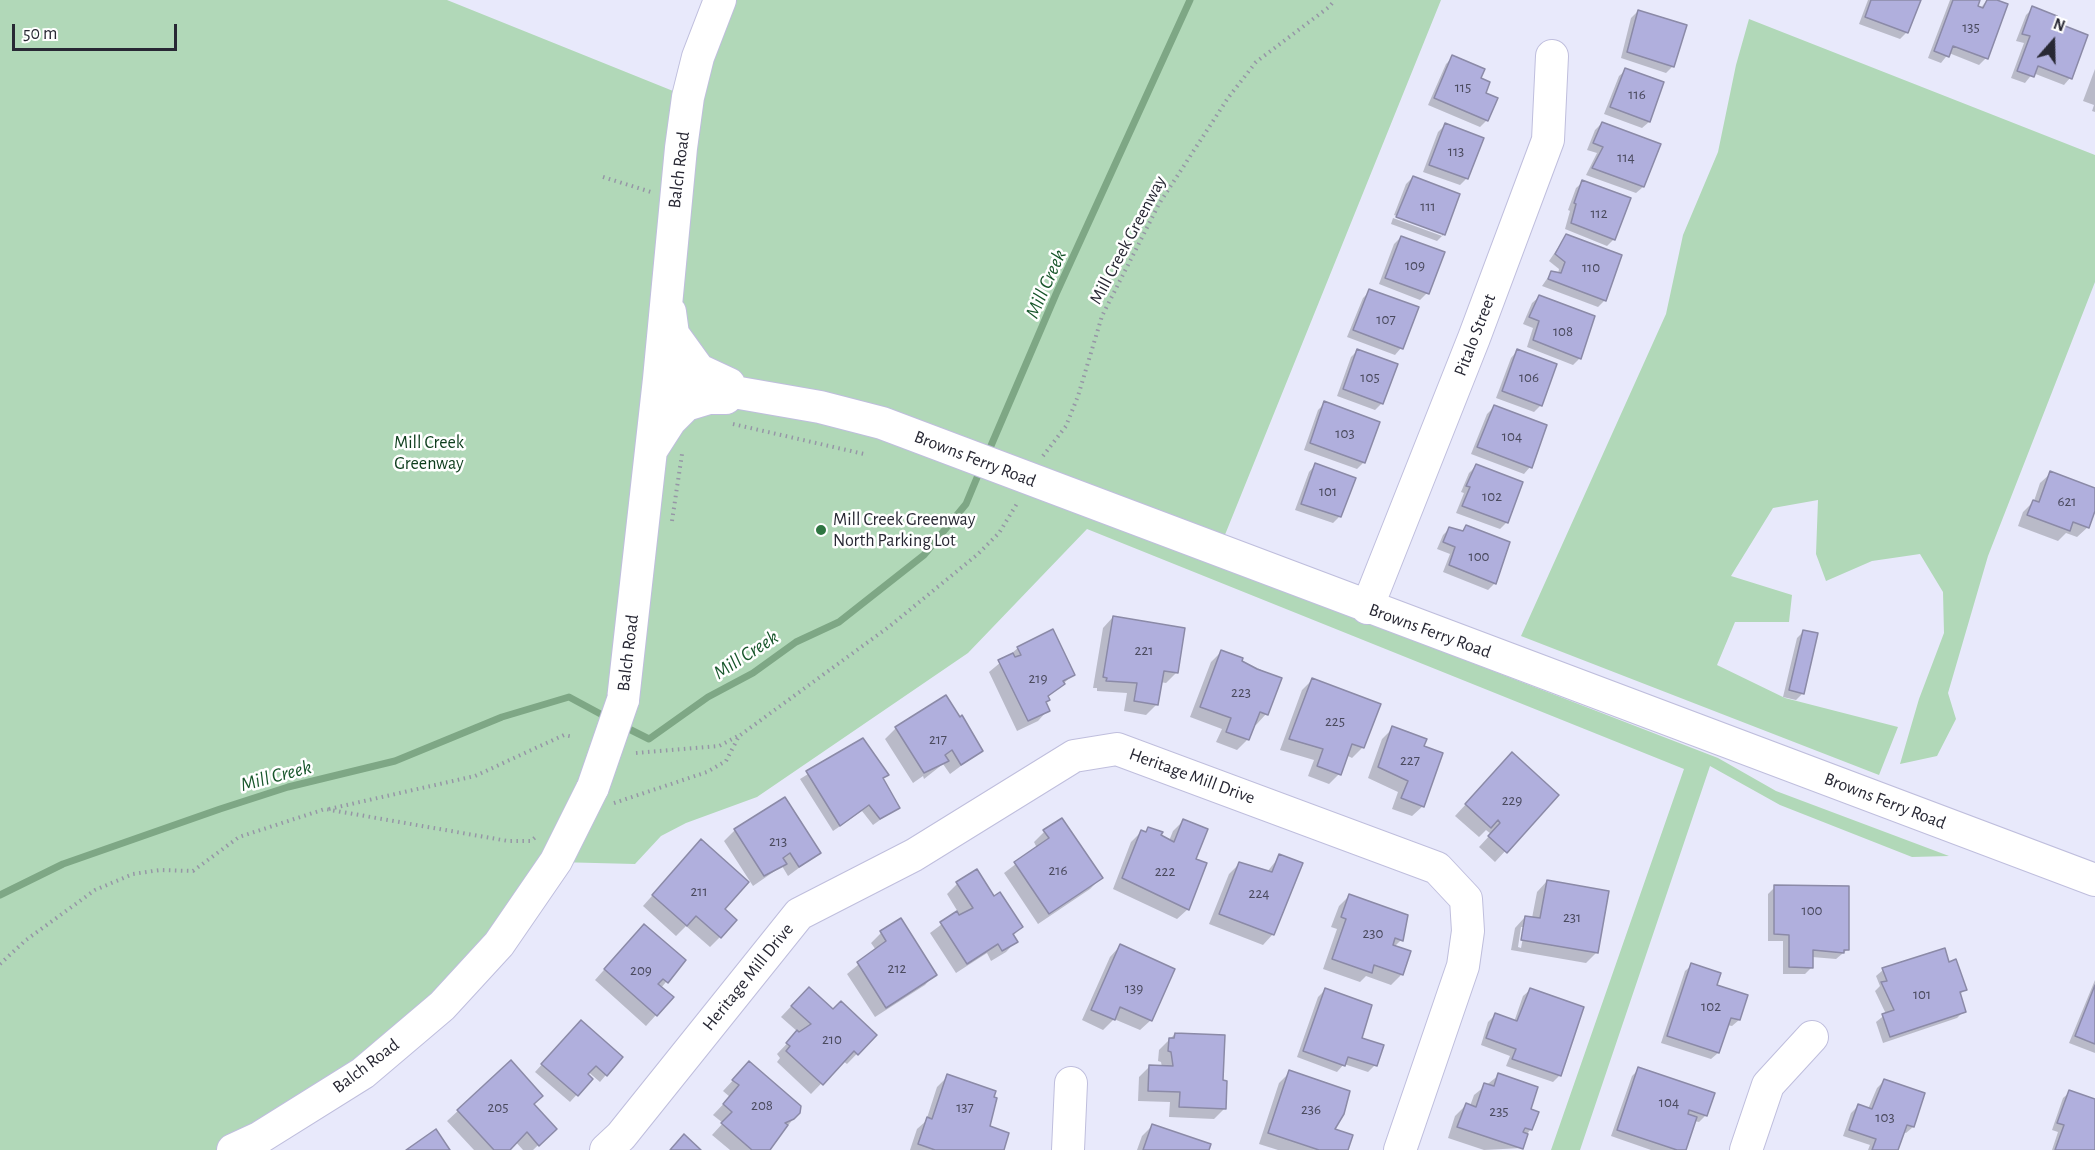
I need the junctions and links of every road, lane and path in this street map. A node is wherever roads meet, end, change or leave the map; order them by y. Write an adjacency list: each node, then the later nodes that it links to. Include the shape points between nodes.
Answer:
1 (720, 0): 4 (street, Balch Road, via 698,57 688,97)
2 (1335, 0): 11 (path, Mill Creek Greenway, via 1256,62 1158,204 1102,316 1066,426)
3 (1552, 56): 14 (street, Pitalo Street, via 1548,140)
4 (667, 289): 5 (street, Balch Road); 6 (street, Browns Ferry Road, via 673,334 699,370)
5 (659, 379): 6 (street, Browns Ferry Road); 9 (street, Balch Road)
6 (760, 397): 9 (street, Browns Ferry Road, via 709,398 686,405); 12 (street, Browns Ferry Road, via 882,423 972,458)
7 (731, 424): 10 (path)
8 (686, 443): 13 (path)
9 (650, 452): 18 (street, Balch Road, bridge, via 623,700)
10 (864, 454)
11 (1041, 459)
12 (1014, 486): 14 (street, Browns Ferry Road); 15 (path, via 999,533 978,554 890,626)
13 (670, 532)
14 (1367, 608): 21 (street, Browns Ferry Road)
15 (740, 735): 17 (path, via 719,746); 18 (path, via 726,760 707,772 624,802)
16 (573, 737): 19 (path, via 564,735 474,776)
17 (636, 753)
18 (600, 796): 25 (street, Balch Road, via 499,944 441,1006 363,1073)
19 (326, 809): 20 (path, via 508,841 531,841); 22 (path, via 239,837 193,871 132,874 95,890)
20 (546, 829)
21 (2095, 880)
22 (0, 964)
23 (1812, 1037): 29 (street, via 1768,1085)
24 (1071, 1083): 27 (street)
25 (233, 1150)
26 (606, 1150): 28 (street, Heritage Mill Drive, via 800,914 914,855 1074,756 1117,749 1437,868 1466,899 1468,931 1463,966)
27 (1068, 1150)
28 (1400, 1150)
29 (1746, 1150)

